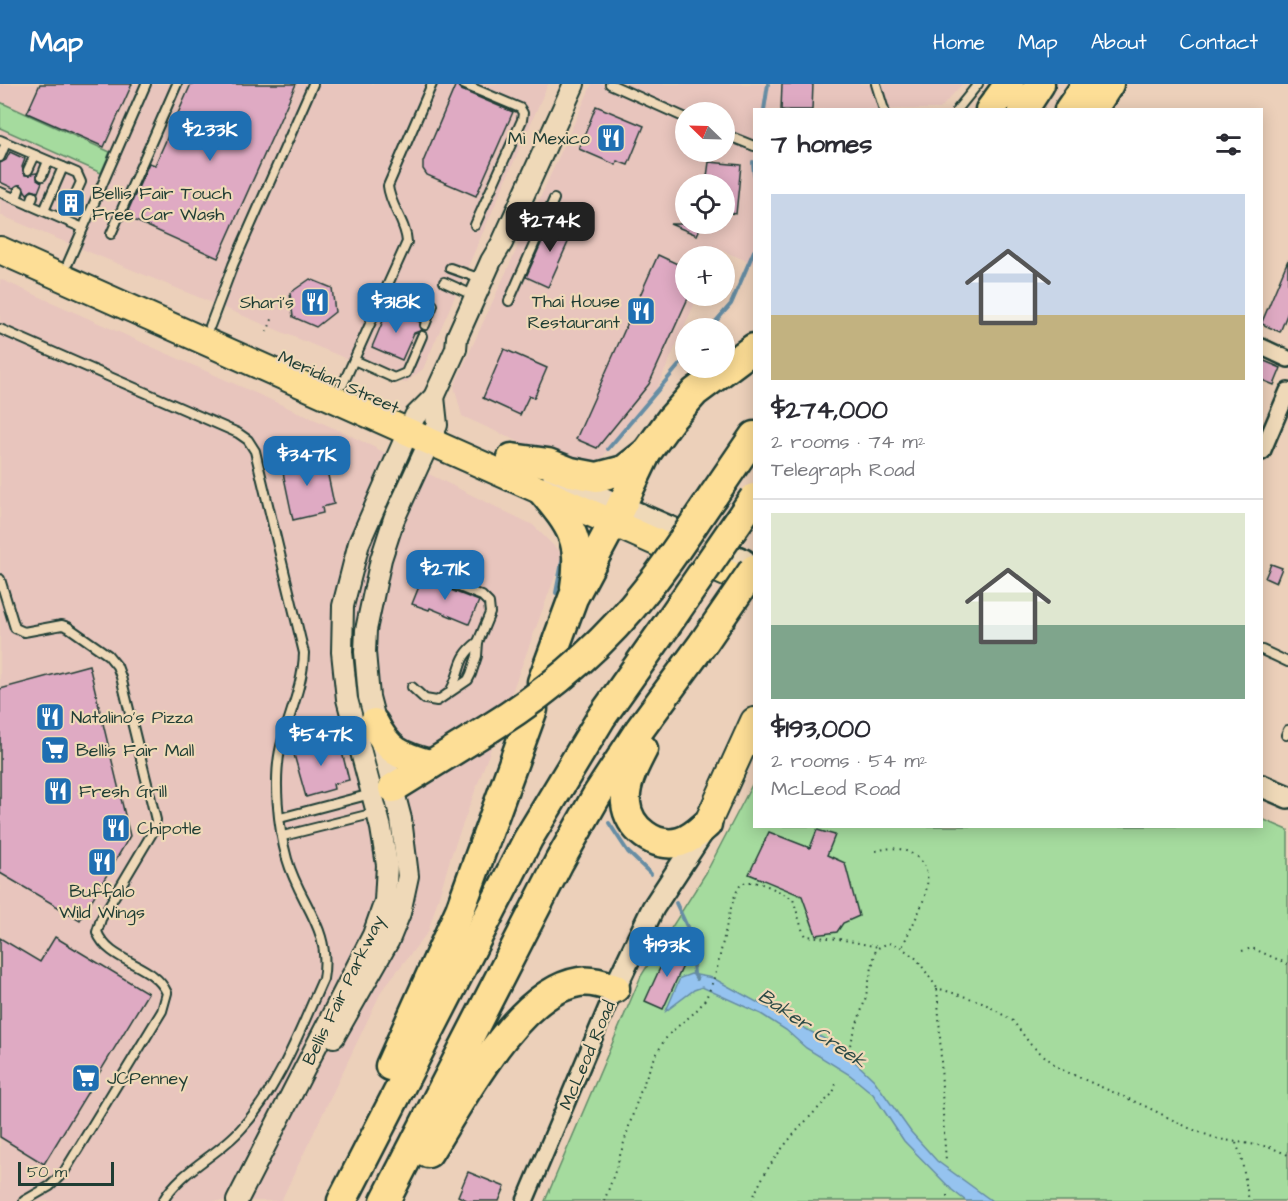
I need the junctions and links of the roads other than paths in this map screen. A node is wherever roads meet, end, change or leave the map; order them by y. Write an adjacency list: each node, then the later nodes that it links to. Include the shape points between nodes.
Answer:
1 (146, 84): 41 (lane)
2 (177, 84): 43 (lane)
3 (313, 84): 54 (lane)
4 (432, 84): 61 (lane, via 388,186 407,242)
5 (463, 84): 40 (lane, via 520,108 523,113)
6 (574, 84): 44 (street)
7 (610, 84): 20 (lane)
8 (876, 84): 14 (lane)
9 (978, 84): 15 (lane)
10 (1009, 84): 16 (highway)
11 (1040, 84): 17 (highway)
12 (1087, 84): 18 (highway)
13 (1109, 84): 19 (highway)
14 (883, 108)
15 (959, 108)
16 (991, 108)
17 (1024, 108)
18 (1070, 108)
19 (1093, 108)
20 (675, 113)
21 (735, 138): 23 (lane)
22 (3, 141): 24 (lane); 25 (lane)
23 (753, 146)
24 (35, 155): 26 (lane); 28 (lane)
25 (0, 158)
26 (48, 161): 27 (lane); 29 (lane)
27 (63, 167): 32 (lane, via 80,177); 38 (lane)
28 (28, 170)
29 (42, 176)
30 (20, 190): 35 (lane)
31 (0, 192): 35 (lane)
32 (76, 193)
33 (33, 196): 36 (lane)
34 (554, 198): 51 (lane)
35 (16, 199): 36 (lane)
36 (30, 205): 38 (lane)
37 (68, 210): 39 (lane)
38 (44, 211): 39 (lane)
39 (64, 220): 41 (lane)
40 (475, 225)
41 (83, 228): 46 (lane)
42 (0, 234): 46 (highway, Meridian Street)
43 (111, 234)
44 (502, 243): 49 (street); 58 (street, via 503,267 469,344)
45 (0, 250): 50 (highway, Meridian Street)
46 (68, 264): 54 (highway, Meridian Street)
47 (450, 268): 49 (lane)
48 (444, 282): 49 (lane)
49 (479, 288): 58 (street, via 457,337)
50 (115, 301): 54 (highway, via 132,300 196,329); 64 (highway, Meridian Street)
51 (509, 301)
52 (434, 306): 53 (lane)
53 (425, 325)
54 (210, 326): 62 (highway, Meridian Street)
55 (0, 329): 90 (lane, via 238,434 255,451 304,653 277,769)
56 (422, 336): 61 (lane, via 406,373 394,378)
57 (1263, 347): 60 (street)
58 (456, 349): 64 (street, Bellis Fair Parkway)
59 (753, 349): 67 (highway, via 695,392)
60 (1288, 359)
61 (354, 360): 62 (lane)
62 (343, 384): 64 (highway, Meridian Street)
63 (1288, 391): 66 (street)
64 (422, 428): 68 (highway, Meridian Street); 69 (highway, Meridian Street); 84 (street, Bellis Fair Parkway, via 369,609 365,652); 89 (street, Bellis Fair Parkway, via 359,543 343,606 346,690)
65 (753, 437): 86 (highway, bridge, via 648,588 606,637 557,681)
66 (1263, 450)
67 (647, 452): 68 (highway, via 624,470 597,477); 71 (highway)
68 (512, 458): 71 (main road, Meridian Street)
69 (543, 492): 71 (highway, Meridian Street); 75 (highway, via 567,521 577,544)
70 (753, 499): 98 (highway, bridge, via 601,718 528,839)
71 (617, 515): 72 (highway, Meridian Street); 75 (highway)
72 (711, 557): 77 (highway, bridge)
73 (414, 569): 76 (lane, via 482,596 489,603 490,613)
74 (0, 579): 95 (lane, via 15,628 24,632 68,627 108,655 121,677 156,820 97,932 109,949 159,981 167,993 162,1011 64,1172)
75 (573, 598): 80 (highway)
76 (478, 642): 82 (lane, via 464,655); 82 (lane, via 468,680)
77 (704, 642): 91 (highway, via 634,768 626,802 633,823 659,842 681,842); 99 (highway, via 640,729 564,852)
78 (1263, 650): 79 (lane)
79 (1288, 662)
80 (542, 682)
81 (412, 687): 82 (lane, via 431,701)
82 (450, 691)
83 (533, 709): 97 (highway, via 460,910)
84 (374, 723): 86 (highway, via 389,748); 89 (street, Bellis Fair Parkway)
85 (753, 723): 91 (highway, McLeod Road)
86 (429, 764): 89 (highway)
87 (1263, 786): 88 (main road)
88 (1288, 797)
89 (385, 800): 90 (lane); 92 (lane); 96 (street, Bellis Fair Parkway, via 408,876 400,913 389,940 323,1054 292,1095)
90 (280, 818): 92 (lane)
91 (707, 824): 93 (main road, McLeod Road, via 653,908)
92 (283, 836): 94 (lane, via 287,860 325,945 323,979 255,1113 228,1143 188,1172)
93 (615, 988): 100 (highway, via 584,981 568,984 526,1012 486,1062); 101 (street, McLeod Road)
94 (167, 1200)
95 (24, 1201)
96 (237, 1201)
97 (328, 1201)
98 (342, 1201)
99 (385, 1201)
100 (398, 1201)
101 (525, 1201)

